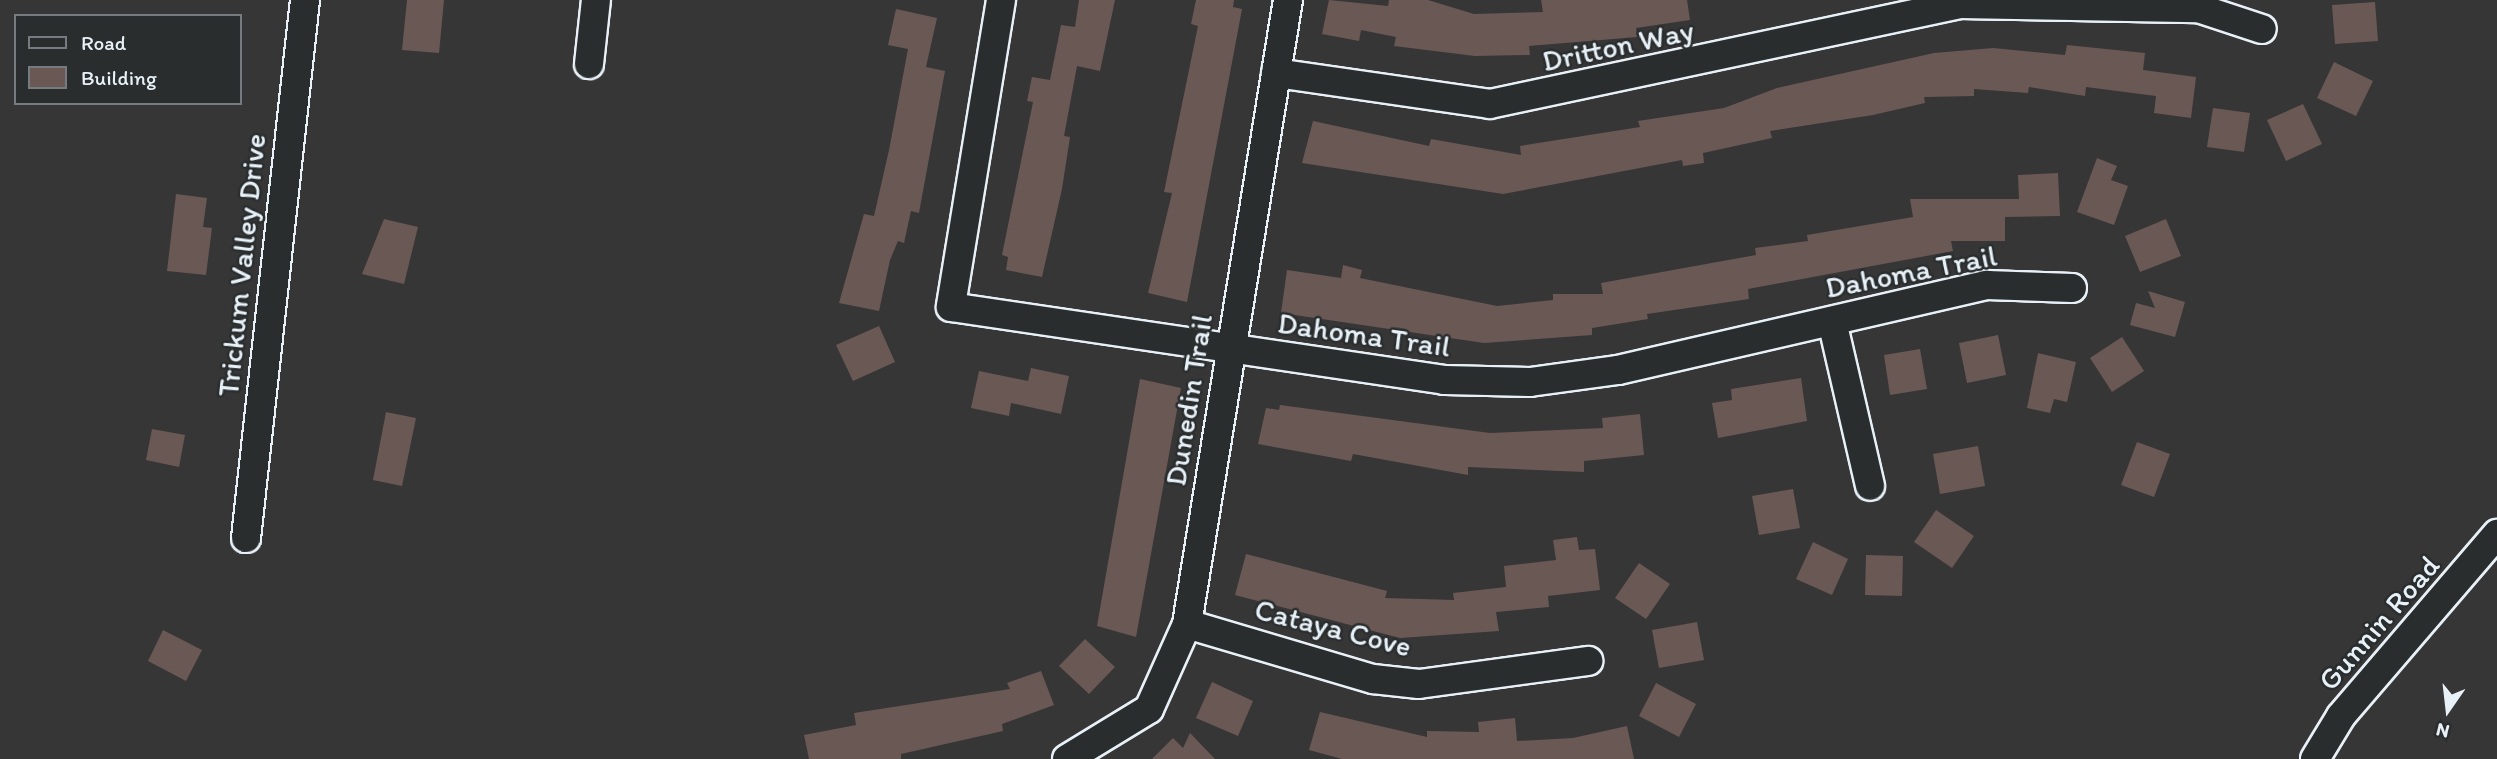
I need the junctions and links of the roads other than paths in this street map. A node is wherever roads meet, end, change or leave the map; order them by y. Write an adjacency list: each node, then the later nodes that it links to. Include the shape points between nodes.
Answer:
1 (304, 0): 13 (street, Trickum Valley Drive)
2 (596, 0): 6 (street)
3 (1001, 0): 10 (street, Dahoma Trail, via 951,307)
4 (1288, 0): 7 (street, Dunedin Trail)
5 (2262, 29): 7 (street, Dritton Way, via 2199,8 1960,4 1490,104)
6 (589, 64)
7 (1276, 74): 10 (street, Dunedin Trail)
8 (2072, 288): 9 (street, Dahoma Trail, via 1987,285)
9 (1832, 321): 10 (street, Dahoma Trail, via 1618,370 1530,382 1444,380); 11 (street)
10 (1231, 350): 14 (street, Dunedin Trail)
11 (1870, 486)
12 (2497, 534): 17 (street, Gunnin Road, via 2341,716)
13 (246, 538)
14 (1187, 624): 15 (street, Cataya Cove, via 1373,679 1419,684); 16 (street, Dunedin Trail, via 1149,709)
15 (1588, 661)
16 (1068, 759)
17 (2315, 759)

